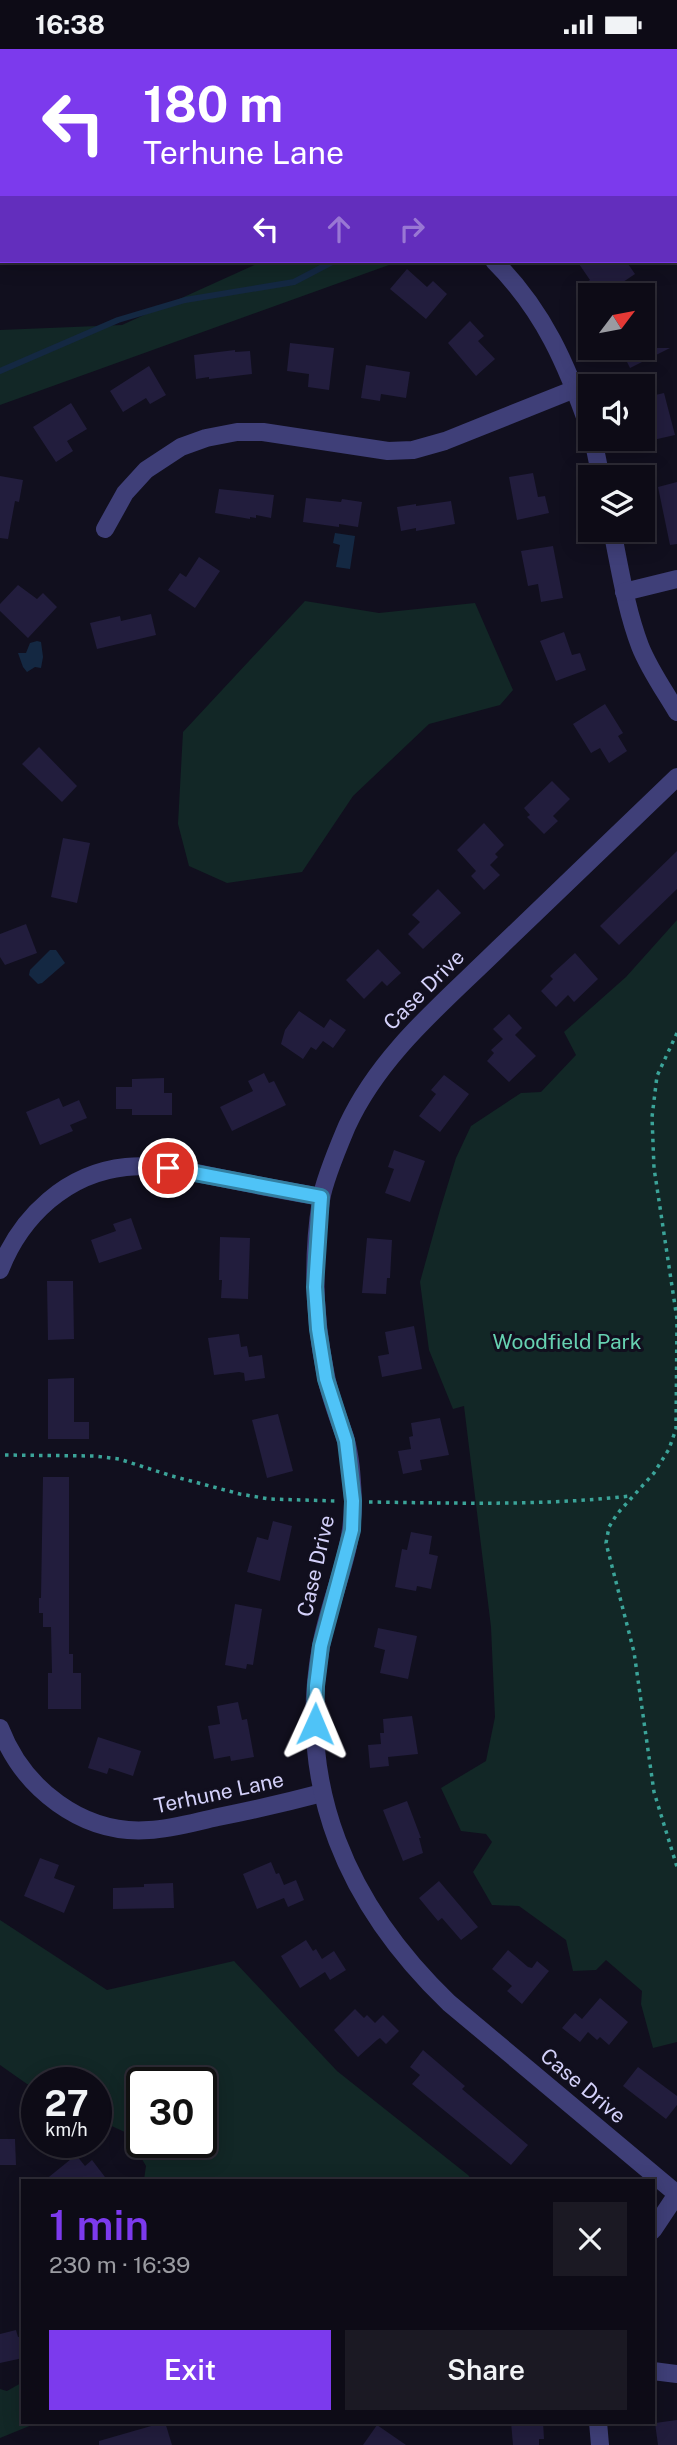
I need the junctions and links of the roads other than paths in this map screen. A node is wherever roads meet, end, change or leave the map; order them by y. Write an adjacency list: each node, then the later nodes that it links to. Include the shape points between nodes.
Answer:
1 (496, 263): 2 (street, via 540,317)
2 (575, 389): 3 (street); 4 (street, via 413,450 388,451 263,432 206,438 181,447 146,470 125,492)
3 (578, 397)
4 (105, 529)
5 (614, 542): 7 (street)
6 (677, 579): 7 (street)
7 (624, 592): 8 (street, via 640,646)
8 (677, 712)
9 (677, 777): 10 (street, Case Drive, via 393,1053 347,1126)
10 (321, 1197): 11 (street, via 168,1168 127,1167 94,1174 43,1205 22,1228); 13 (street, Case Drive, via 315,1287 318,1329 326,1379 346,1441 353,1501 352,1530 321,1646 316,1686)
11 (0, 1270)
12 (0, 1728): 13 (street, Terhune Lane, via 13,1756 46,1795 71,1813 124,1829 176,1826)
13 (323, 1793): 14 (street, Case Drive, via 336,1842 355,1882 395,1946 423,1978)
14 (677, 2194): 15 (street)
15 (655, 2227)
16 (655, 2371): 17 (street)
17 (677, 2375)
18 (598, 2424): 19 (street)
19 (600, 2445)

